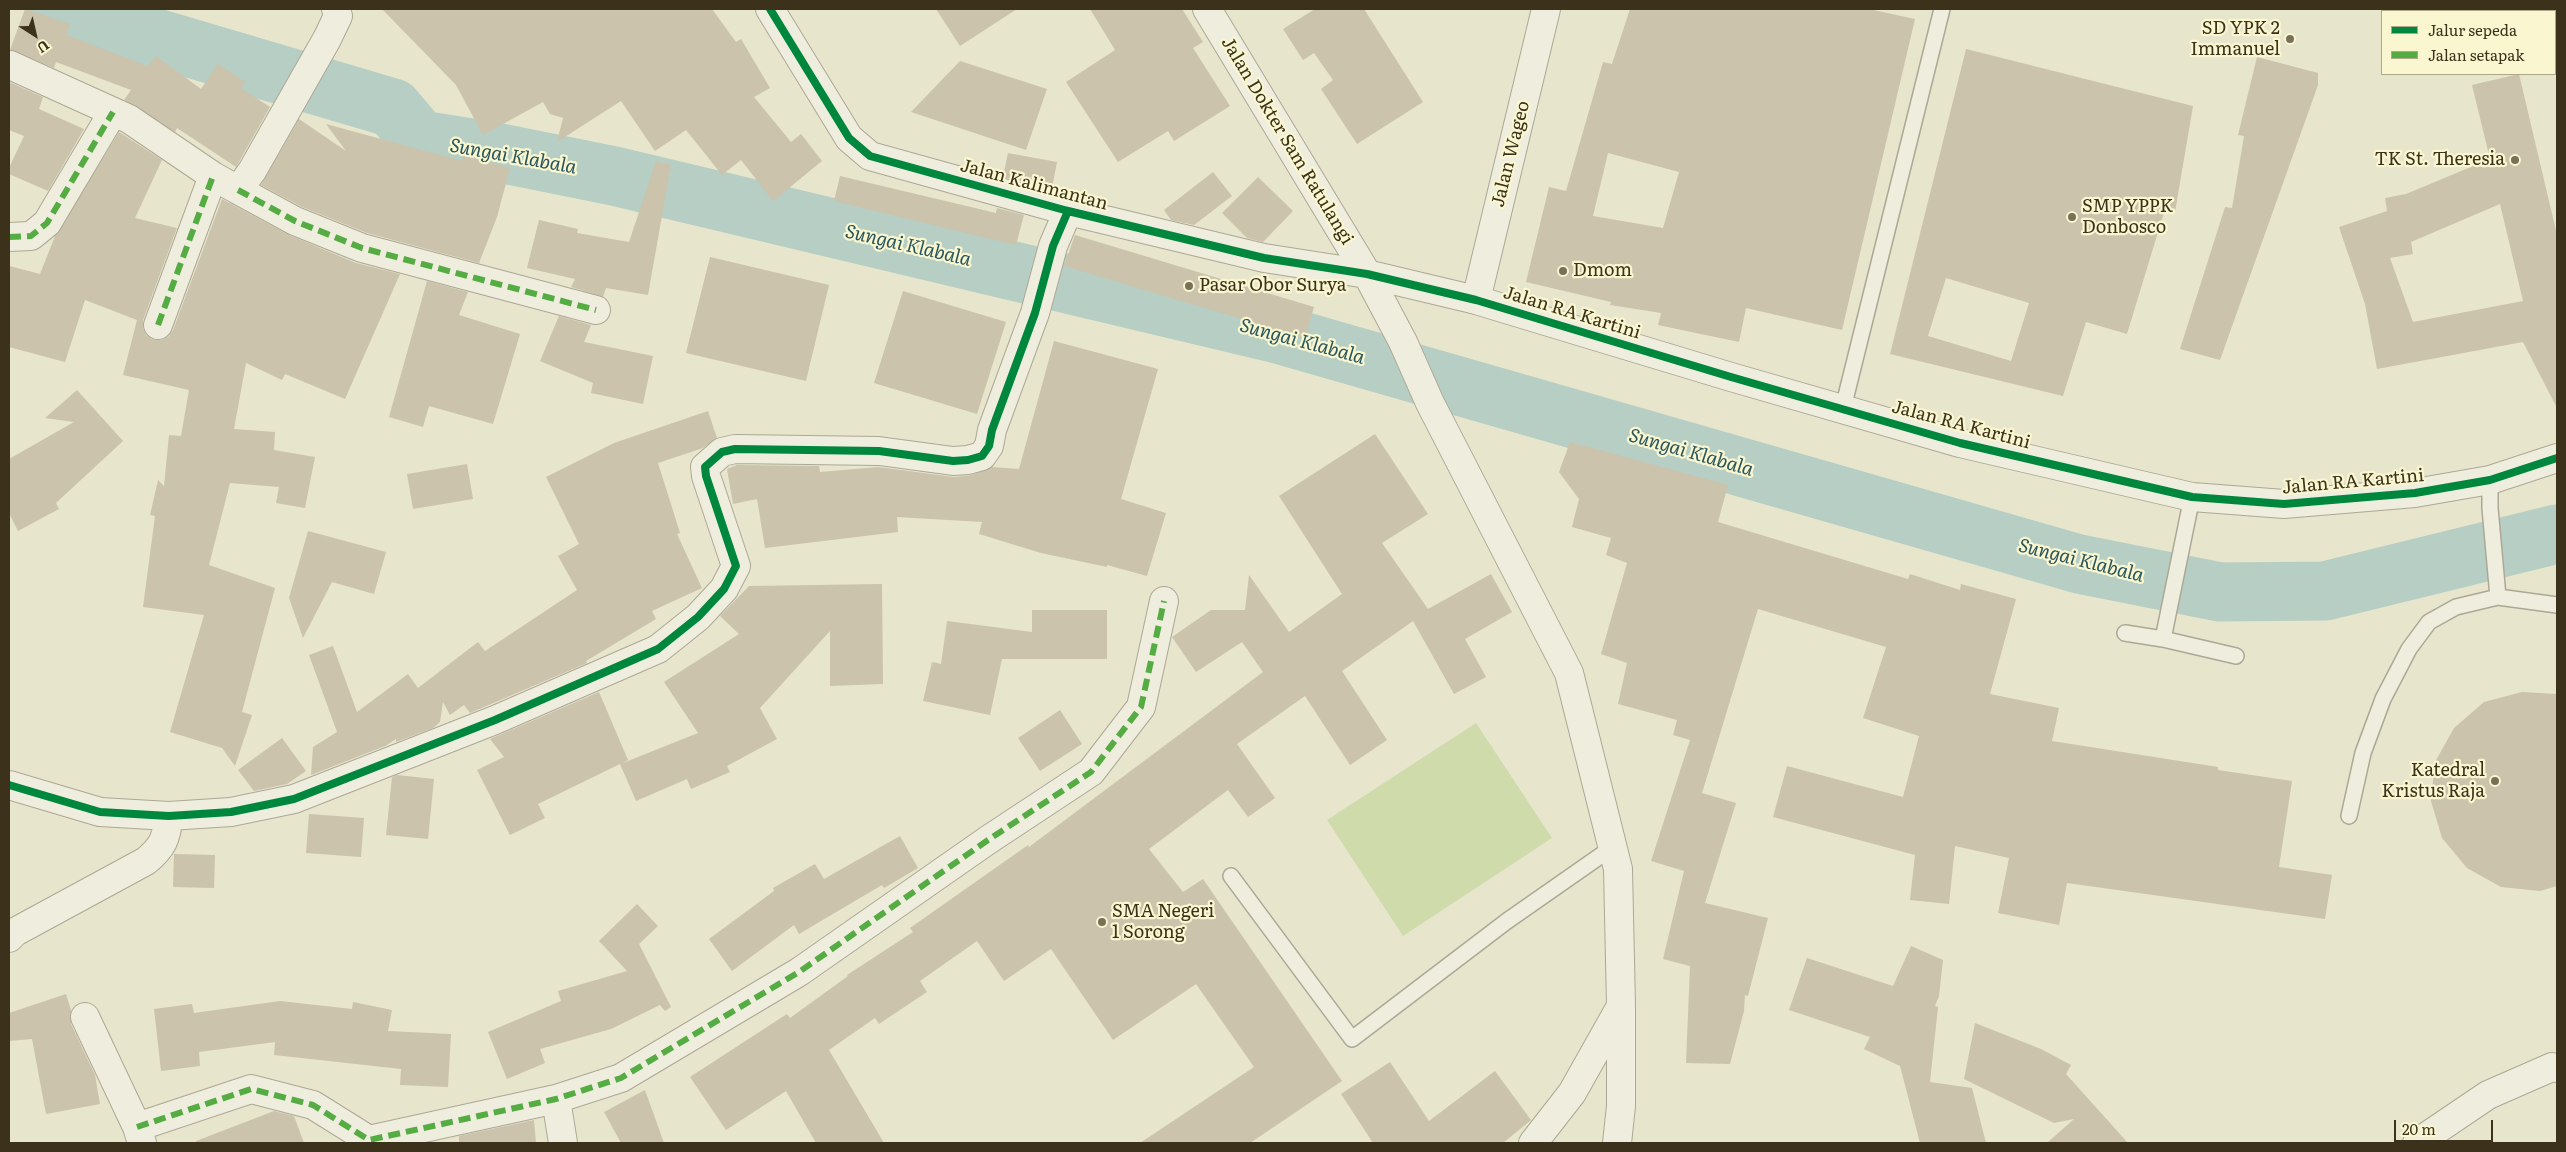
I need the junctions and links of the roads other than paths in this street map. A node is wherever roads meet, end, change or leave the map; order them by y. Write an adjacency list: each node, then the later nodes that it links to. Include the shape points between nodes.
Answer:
1 (336, 9): 9 (street, via 338,16 327,39)
2 (770, 9): 10 (street, Jalan Kalimantan, via 849,138 870,156)
3 (1206, 9): 12 (street, Jalan Dokter Sam Ratulangi)
4 (1546, 9): 13 (street, Jalan Wageo)
5 (1942, 9): 16 (lane)
6 (10, 65): 7 (street)
7 (113, 112): 8 (street, via 129,119); 11 (street, via 47,223 31,236)
8 (213, 176): 9 (street); 15 (street)
9 (238, 190): 14 (street, via 295,221 362,248)
10 (1068, 210): 12 (street, Jalan Kalimantan, via 1264,258); 27 (street, via 1052,246 1035,313 989,446 982,456 953,461 879,451 735,449 722,452 705,467 706,476 736,566 724,589 698,617 658,649 504,716 294,799 231,812)
11 (9, 237)
12 (1367, 274): 13 (street, Jalan RA Kartini); 29 (street, Jalan Dokter Sam Ratulangi, via 1569,673)
13 (1476, 300): 16 (street, Jalan RA Kartini)
14 (596, 310)
15 (158, 325)
16 (1843, 408): 19 (street, Jalan RA Kartini, via 1960,443)
17 (2557, 458): 18 (street, Jalan RA Kartini)
18 (2490, 480): 19 (street, Jalan RA Kartini, via 2415,493 2284,504); 20 (lane)
19 (2192, 497): 24 (lane)
20 (2498, 597): 22 (lane); 28 (lane, via 2456,607 2429,622 2409,649 2383,699 2363,753)
21 (1164, 601): 35 (street, via 1141,707 1092,772 799,972 621,1078)
22 (2557, 605)
23 (2125, 633): 24 (lane)
24 (2163, 639): 25 (lane)
25 (2236, 656)
26 (9, 786): 27 (street, via 100,812)
27 (169, 816): 31 (street, via 167,834 159,850 146,861)
28 (2349, 816)
29 (1613, 848): 30 (lane, via 1507,921 1352,1039); 32 (street, Jalan Dokter Sam Ratulangi, via 1618,869)
30 (1231, 876)
31 (9, 938)
32 (1621, 1006): 39 (street, via 1572,1093); 40 (street, Jalan Dokter Sam Ratulangi, via 1621,1106)
33 (85, 1017): 36 (street)
34 (2557, 1068): 41 (street, via 2552,1067 2488,1095)
35 (556, 1099): 37 (street); 38 (street)
36 (139, 1135): 37 (street, via 252,1089 313,1105)
37 (369, 1141)
38 (563, 1143)
39 (1533, 1143)
40 (1617, 1143)
41 (2417, 1143)

